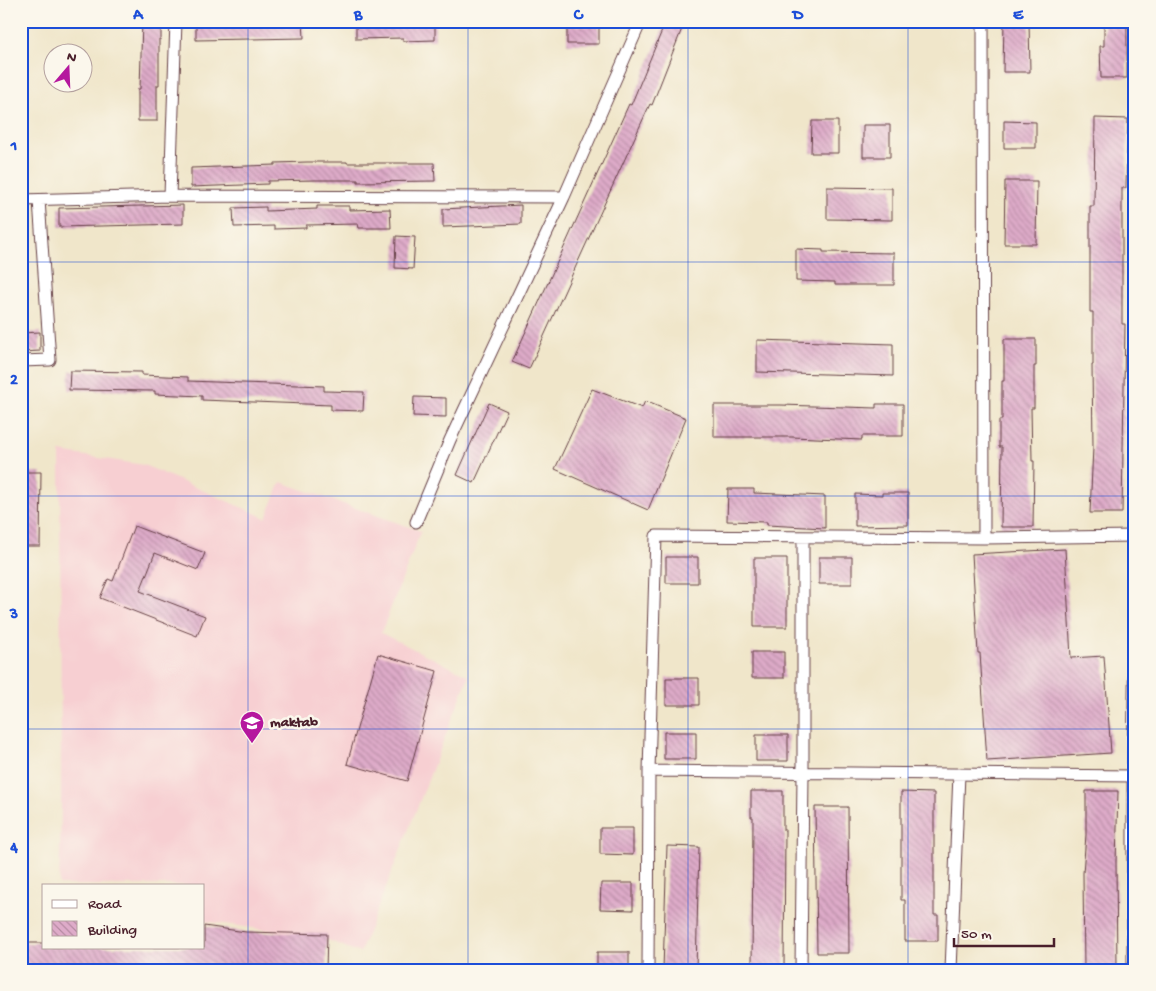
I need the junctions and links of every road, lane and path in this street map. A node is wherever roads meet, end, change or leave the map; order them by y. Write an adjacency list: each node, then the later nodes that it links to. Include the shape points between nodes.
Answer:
1 (176, 21): 4 (street)
2 (641, 21): 5 (street)
3 (983, 21): 12 (street)
4 (170, 196): 5 (street); 7 (street)
5 (564, 197): 9 (street, via 450,440)
6 (21, 200): 7 (street)
7 (39, 200): 8 (street, via 50,360)
8 (21, 361)
9 (416, 522)
10 (1135, 536): 12 (street)
11 (803, 537): 12 (street); 14 (street, via 656,536); 15 (street)
12 (984, 538)
13 (1135, 623): 17 (street)
14 (649, 771): 15 (street); 18 (street)
15 (803, 772): 16 (street); 19 (street)
16 (959, 774): 17 (street); 20 (street)
17 (1134, 776): 21 (street)
18 (648, 970)
19 (801, 970)
20 (951, 970)
21 (1133, 970)

